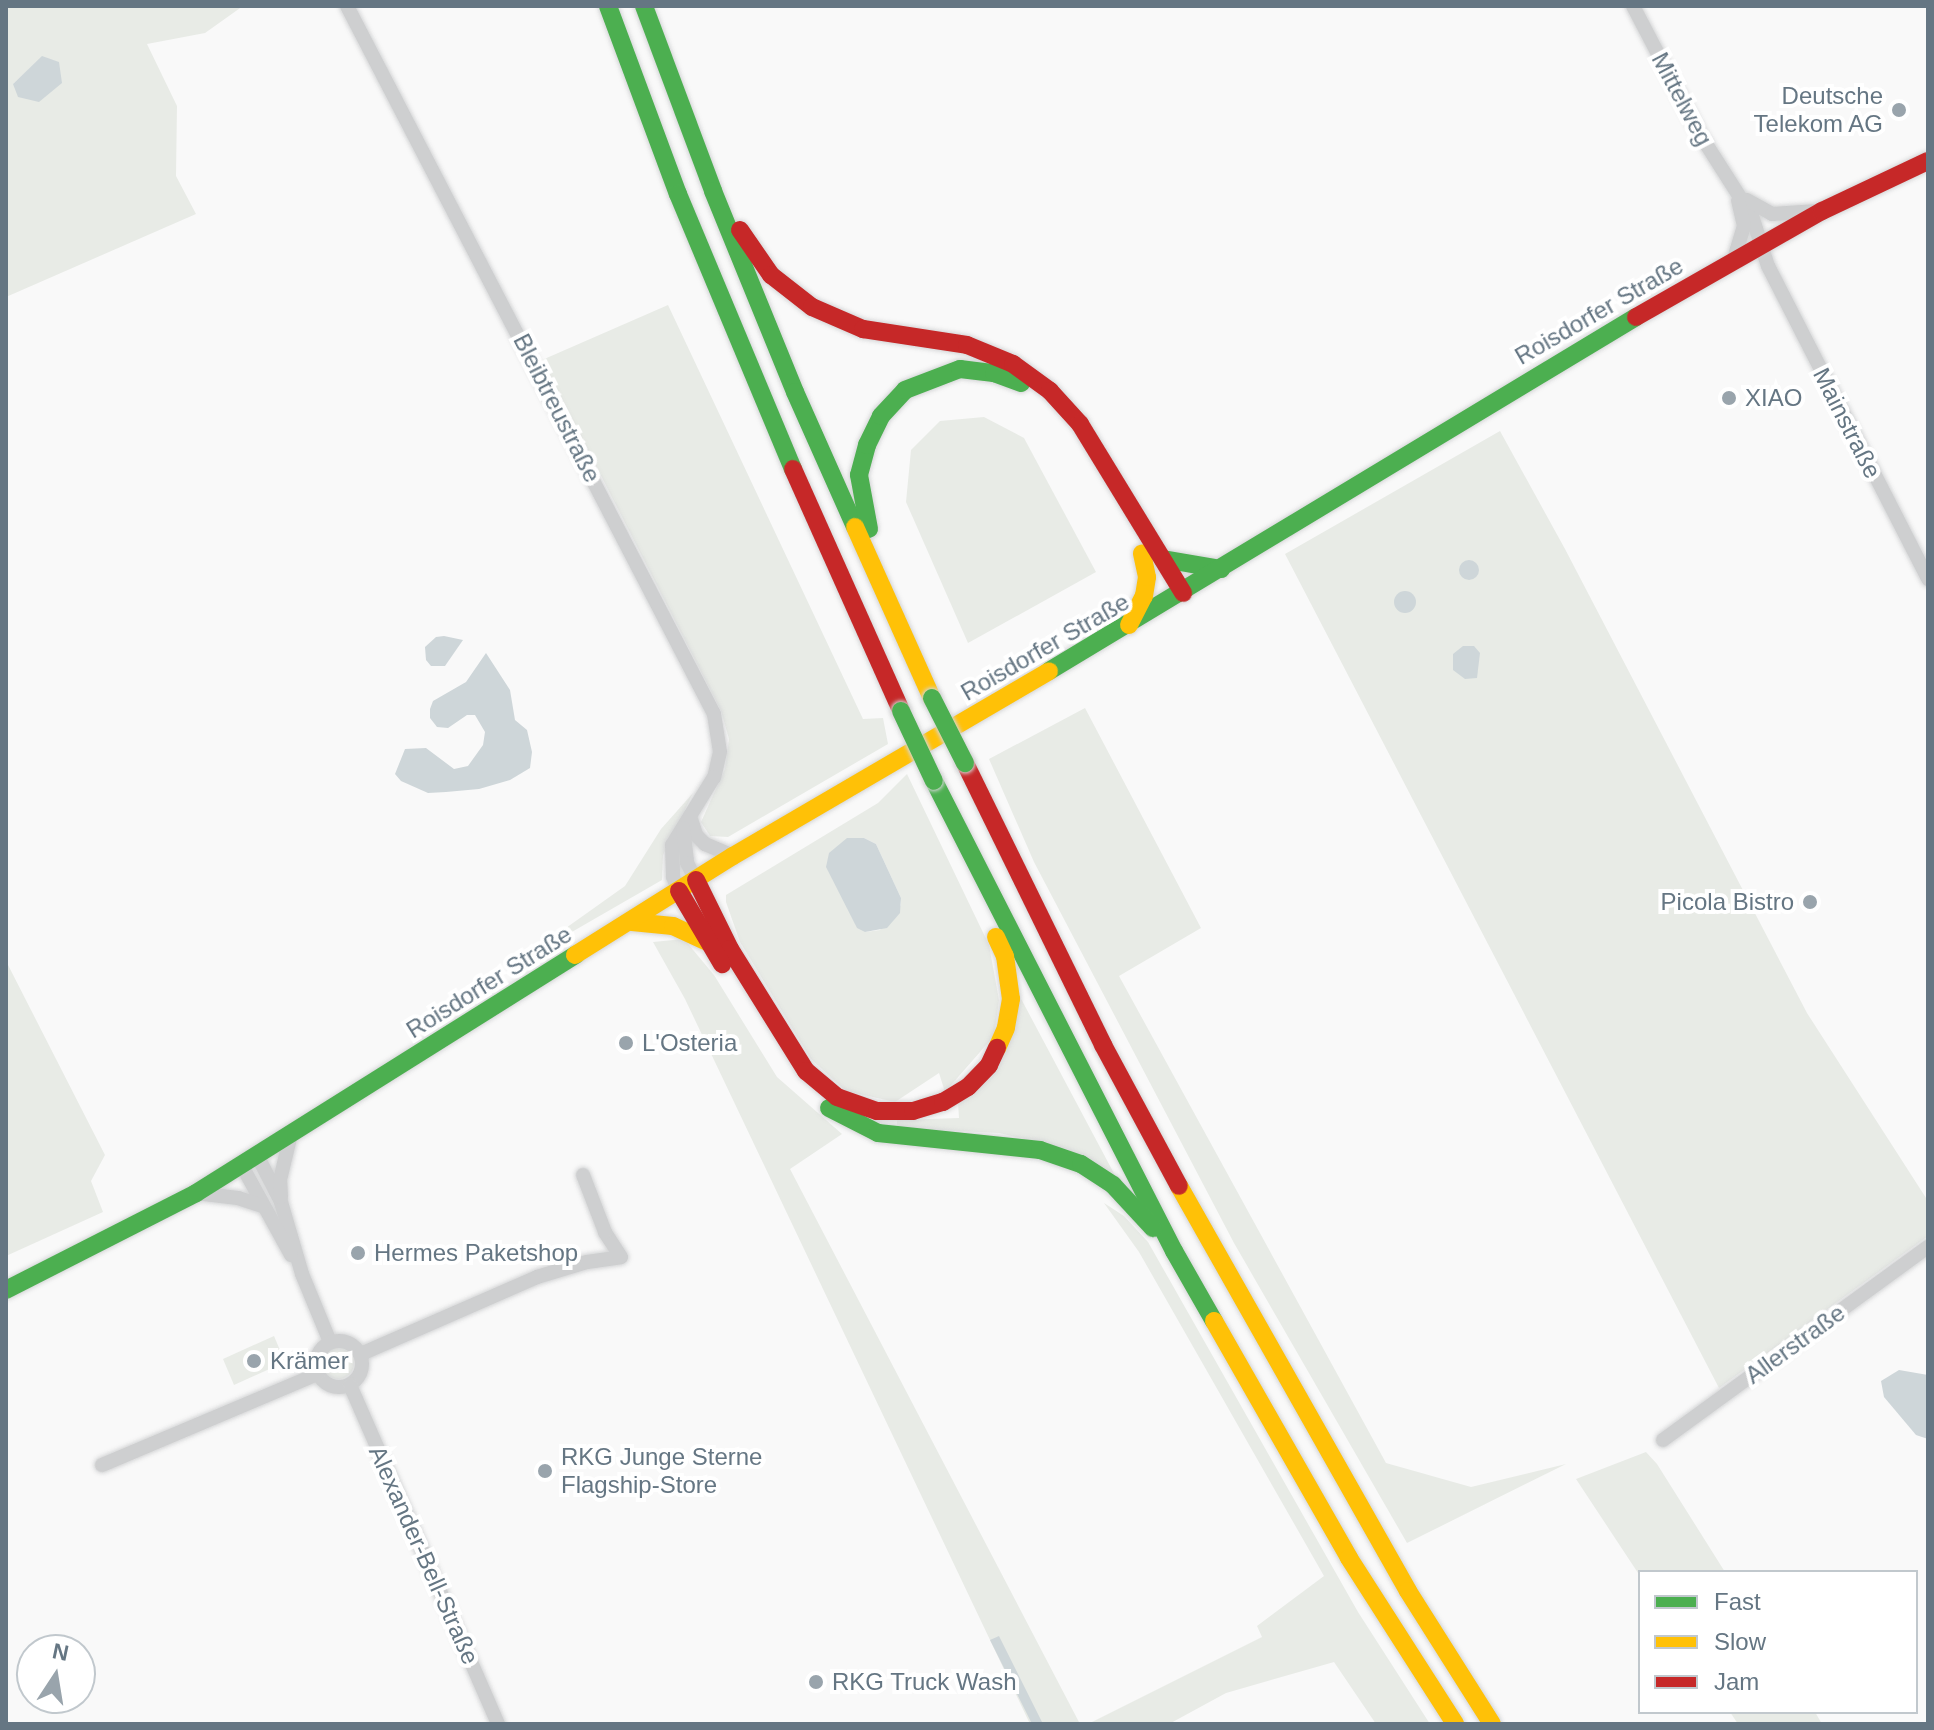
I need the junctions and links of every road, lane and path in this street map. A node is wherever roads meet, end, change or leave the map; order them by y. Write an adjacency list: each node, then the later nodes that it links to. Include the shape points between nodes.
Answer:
1 (347, 6): 19 (street, Bleibtreustraße, via 714,714 720,752 714,777)
2 (608, 6): 20 (main road, bridge, via 684,209 801,488)
3 (644, 6): 7 (main road)
4 (1633, 6): 6 (street, Mittelweg, via 1701,136)
5 (1928, 161): 8 (main road, Roisdorfer Straße)
6 (1736, 189): 8 (street, Mittelweg, via 1752,205 1772,214); 9 (street, Mittelweg); 10 (street, Mittelweg, via 1744,226)
7 (713, 191): 13 (main road, via 771,275 812,307 863,329 967,345 1013,364 1050,391 1080,424); 17 (main road, via 795,392)
8 (1822, 211): 9 (main road, Roisdorfer Straße)
9 (1761, 244): 10 (main road, Roisdorfer Straße); 11 (street, Mittelweg)
10 (1733, 262): 14 (main road, Roisdorfer Straße)
11 (1768, 266): 15 (street, Mainstraße)
12 (1142, 554): 16 (main road); 17 (main road, via 1062,418 1028,386 994,373 960,369 905,390 881,416 867,445 859,475 862,503); 18 (main road, via 1144,596)
13 (1163, 559): 14 (main road); 16 (main road)
14 (1221, 569): 16 (main road, Roisdorfer Straße)
15 (1928, 579)
16 (1177, 596): 18 (main road, Roisdorfer Straße)
17 (892, 607): 44 (main road, bridge, via 1103,1045 1237,1293 1408,1591)
18 (1129, 625): 21 (main road, Roisdorfer Straße)
19 (687, 822): 21 (street, via 705,844); 22 (street, via 687,863); 23 (street, Bleibtreustraße, via 672,845)
20 (958, 834): 22 (main road, via 973,886 1005,956 1009,1015 995,1055 968,1087 913,1111 857,1106 806,1071 730,949); 33 (main road)
21 (733, 856): 22 (main road, Roisdorfer Straße)
22 (696, 880): 23 (main road, Roisdorfer Straße)
23 (679, 891): 24 (main road, Roisdorfer Straße); 25 (main road)
24 (632, 922): 25 (main road, via 673,926); 26 (main road, Roisdorfer Straße)
25 (710, 944): 33 (main road, via 790,1074 827,1106 878,1133 1027,1148 1081,1164 1113,1185)
26 (291, 1134): 27 (main road, Roisdorfer Straße); 30 (street, via 280,1180)
27 (249, 1160): 29 (main road, Roisdorfer Straße); 30 (street); 31 (street)
28 (583, 1175): 37 (street, via 605,1232 621,1257 537,1277)
29 (196, 1193): 31 (street); 35 (main road, Roisdorfer Straße)
30 (281, 1202): 34 (street)
31 (262, 1206): 34 (street)
32 (1928, 1247): 40 (street, Allerstraße)
33 (1174, 1251): 43 (main road, via 1349,1558)
34 (302, 1274): 36 (street)
35 (6, 1290)
36 (330, 1342): 37 (street, via 348,1342); 38 (street, via 317,1355)
37 (361, 1354): 39 (street, via 361,1372)
38 (317, 1374): 39 (street, via 331,1386); 41 (street)
39 (350, 1385): 42 (street, Alexander-Bell-Straße)
40 (1663, 1440)
41 (102, 1465)
42 (498, 1724)
43 (1455, 1724)
44 (1492, 1724)

